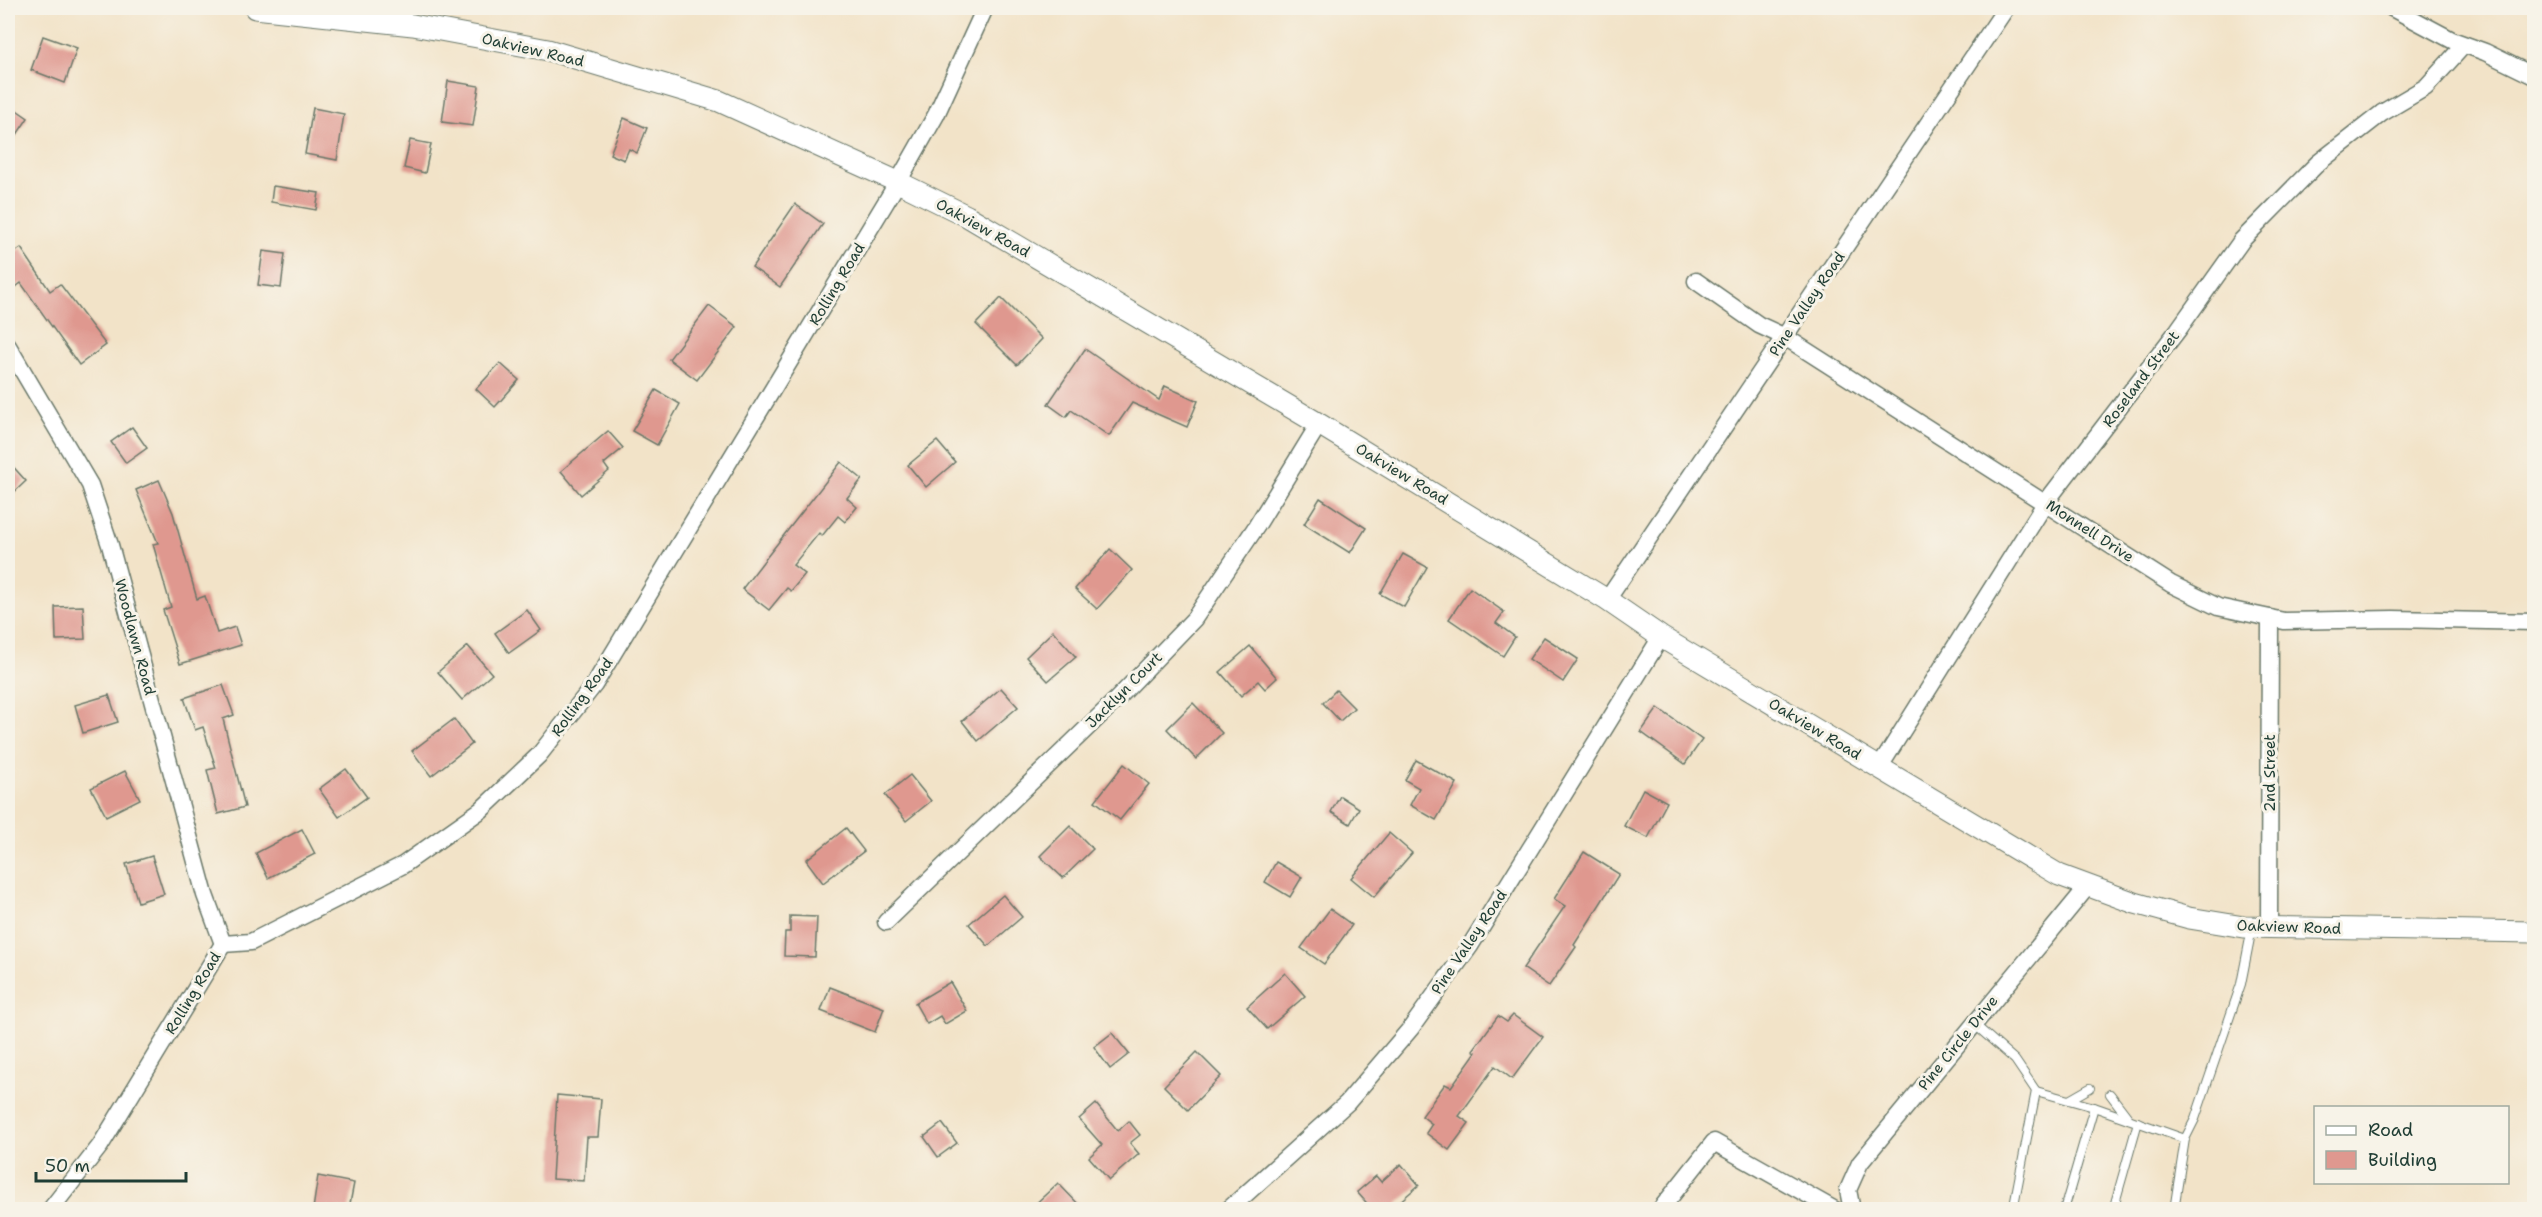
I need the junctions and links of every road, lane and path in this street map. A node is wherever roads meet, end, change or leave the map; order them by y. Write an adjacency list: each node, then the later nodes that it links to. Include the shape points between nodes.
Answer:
1 (255, 8): 5 (street, Oakview Road)
2 (985, 8): 8 (street, Rolling Road, via 936,115)
3 (2006, 8): 10 (street, Pine Valley Road)
4 (2392, 8): 6 (street)
5 (311, 11): 8 (street, Oakview Road, via 548,50 719,101)
6 (2464, 45): 7 (street); 13 (street, Roseland Street, via 2426,87 2382,113 2318,163 2242,240)
7 (2535, 76)
8 (898, 182): 12 (street, Oakview Road, via 967,216); 23 (street, Rolling Road, via 594,685 541,753 481,810 402,865 251,942)
9 (1696, 281): 10 (street, Monnell Drive, via 1759,325)
10 (1785, 337): 13 (street, Monnell Drive); 14 (street, Pine Valley Road)
11 (8, 346): 23 (street, Woodlawn Road, via 90,485 110,545 205,895)
12 (1319, 424): 14 (street, Oakview Road); 20 (street, Jacklyn Court, via 1194,619 1116,700)
13 (2046, 502): 15 (street, Monnell Drive, via 2171,584 2217,607); 18 (street, Roseland Street)
14 (1607, 600): 17 (street, Oakview Road)
15 (2270, 618): 16 (street, Monnell Drive); 21 (street, 2nd Street)
16 (2535, 622)
17 (1661, 637): 18 (street, Oakview Road); 33 (street, Pine Valley Road, via 1470,946 1411,1028 1347,1103)
18 (1879, 768): 19 (street, Oakview Road, via 2059,875)
19 (2088, 886): 21 (street, Oakview Road, via 2188,918); 24 (street, Pine Circle Drive)
20 (886, 922)
21 (2261, 927): 22 (street, Oakview Road); 31 (lane, via 2195,1119)
22 (2535, 932)
23 (223, 944): 32 (street, Rolling Road, via 100,1146)
24 (1974, 1024): 26 (lane, via 2015,1060); 36 (street, Pine Circle Drive, via 1860,1163 1848,1190)
25 (2091, 1088): 28 (lane)
26 (2036, 1091): 28 (lane); 37 (lane)
27 (2110, 1094): 30 (lane)
28 (2069, 1100): 29 (lane)
29 (2094, 1107): 30 (lane); 38 (lane)
30 (2134, 1121): 31 (lane); 39 (lane)
31 (2184, 1139): 40 (lane)
32 (50, 1209)
33 (1228, 1209)
34 (1660, 1209): 35 (street, via 1714,1142)
35 (1835, 1209)
36 (1852, 1209)
37 (2013, 1209)
38 (2064, 1209)
39 (2113, 1209)
40 (2174, 1209)

